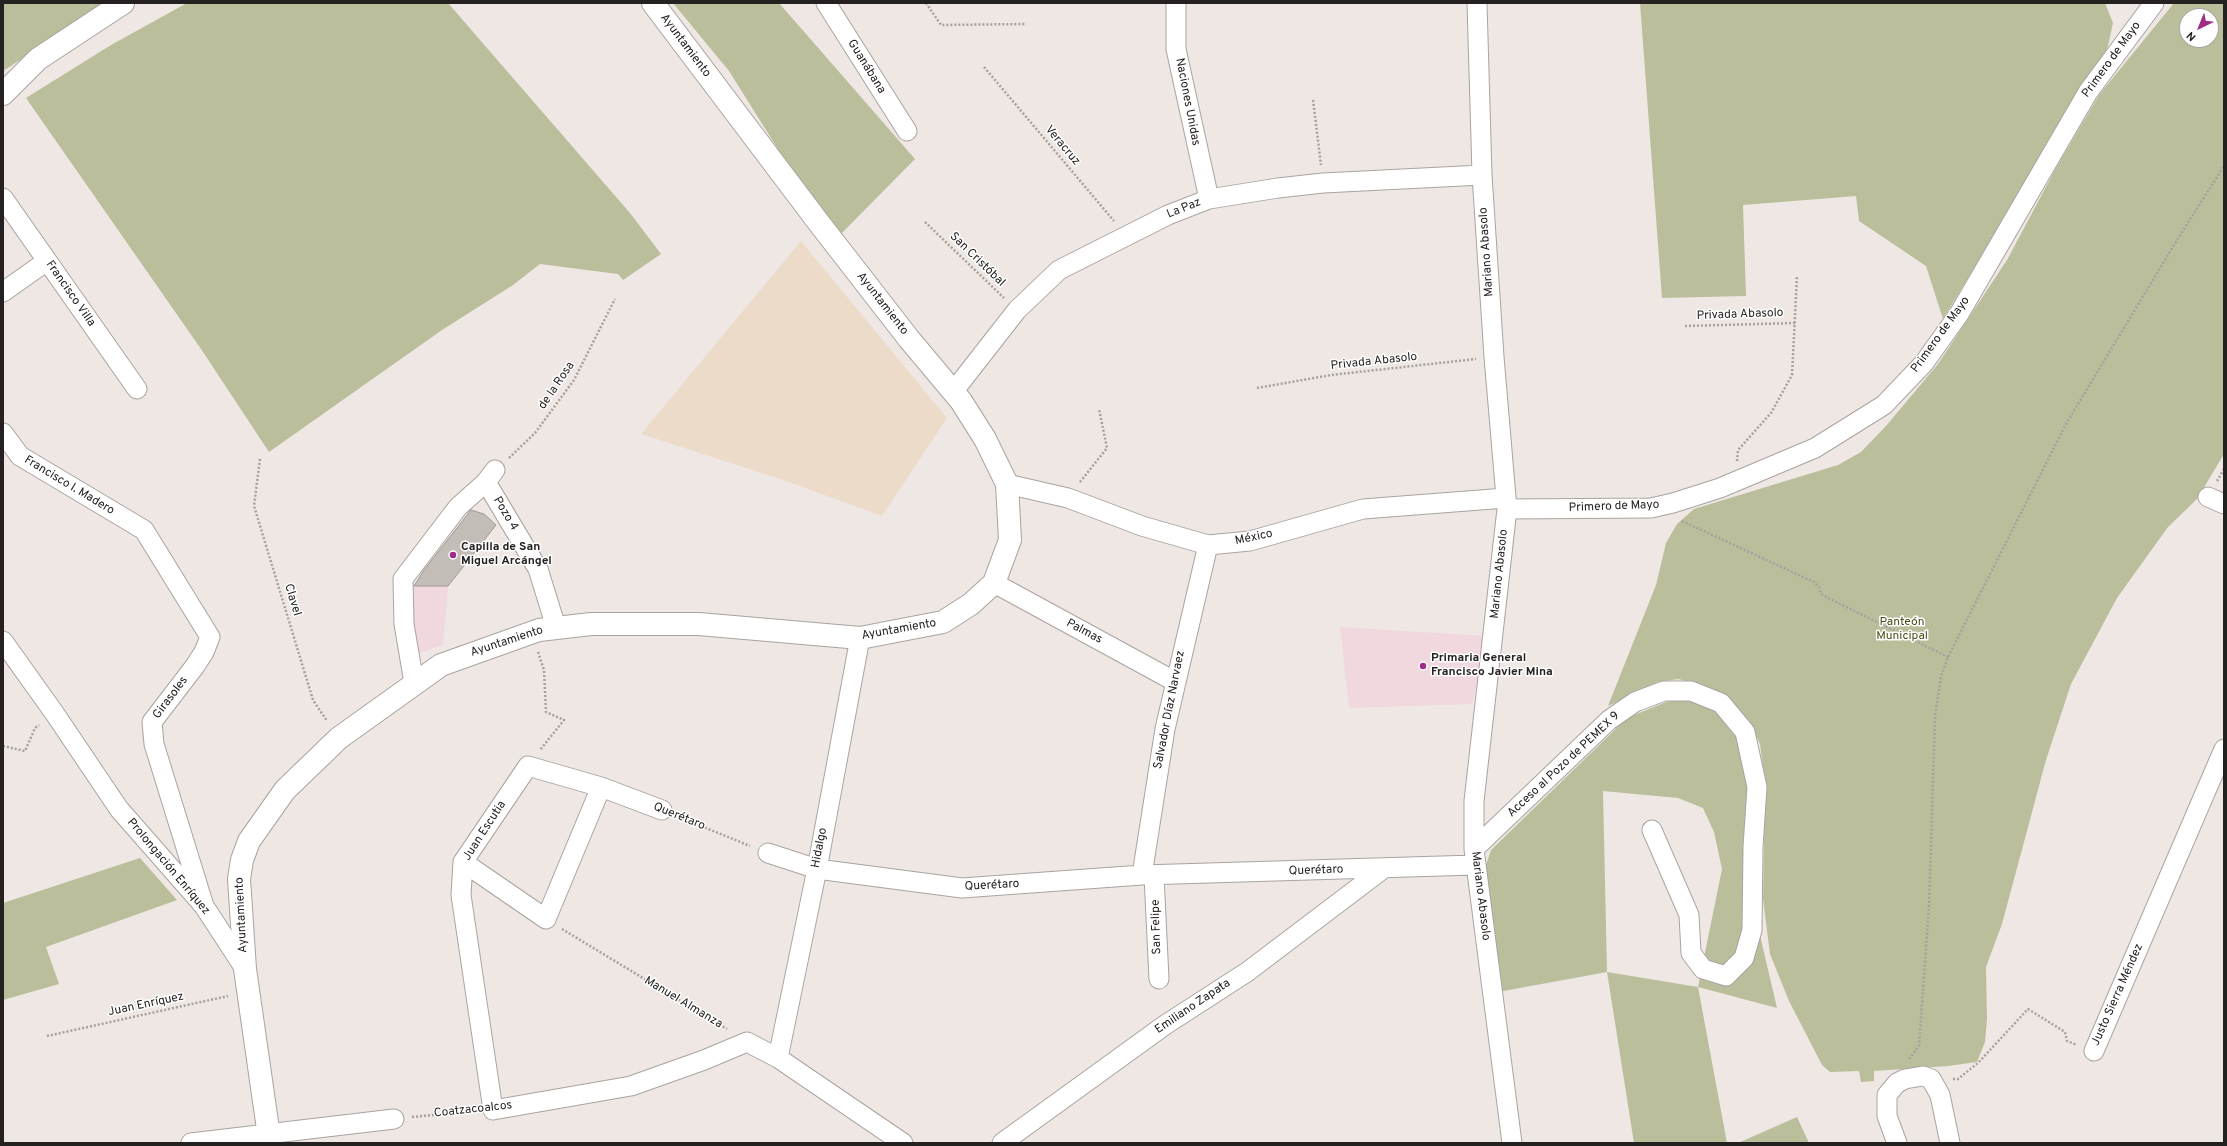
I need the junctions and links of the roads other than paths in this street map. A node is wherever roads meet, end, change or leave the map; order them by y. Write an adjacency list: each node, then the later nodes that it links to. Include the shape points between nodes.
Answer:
1 (123, 3): 7 (street, via 38,59)
2 (653, 3): 15 (street, Ayuntamiento, via 824,229)
3 (826, 3): 8 (street, Guanábana)
4 (1176, 3): 11 (street, Naciones Unidas, via 1176,49)
5 (1477, 3): 9 (street, Mariano Abasolo)
6 (2154, 3): 18 (street, Primero de Mayo, via 2088,92 1959,314 1924,362 1884,405 1815,448 1720,488 1664,505 1651,508)
7 (3, 94)
8 (907, 131)
9 (1482, 175): 11 (street, La Paz, via 1323,183); 18 (street, Mariano Abasolo)
10 (3, 198): 12 (street, Francisco Villa)
11 (1209, 199): 15 (street, La Paz, via 1168,215 1059,270 1017,310)
12 (46, 261): 13 (street); 14 (street, Francisco Villa)
13 (3, 292)
14 (137, 389)
15 (953, 392): 17 (street, Ayuntamiento, via 985,439)
16 (3, 433): 19 (street, Francisco I. Madero, via 20,456)
17 (1007, 484): 20 (street, México, via 1068,498 1142,526); 21 (street, Ayuntamiento, via 1010,540)
18 (1507, 503): 20 (street, México, via 1363,508 1250,541); 33 (street, Mariano Abasolo, via 1474,801)
19 (144, 530): 38 (street, Girasoles, via 210,636 195,666 152,722 154,744)
20 (1208, 545): 25 (street, Salvador Díaz Narvaez)
21 (994, 583): 23 (street, Ayuntamiento, via 971,604 943,622); 25 (street, Palmas)
22 (547, 629): 23 (street, Ayuntamiento, via 591,624 699,624); 26 (street, Ayuntamiento, via 441,665); 26 (street, Pozo 4, via 538,569 491,476 458,507 403,579 404,624)
23 (860, 638): 35 (street, Hidalgo)
24 (3, 641): 38 (street, Prolongación Enríquez, via 120,809)
25 (1174, 681): 37 (street, Salvador Díaz Narvaez, via 1165,729)
26 (414, 683): 39 (street, Ayuntamiento, via 339,738 285,790 249,841 239,879)
27 (2224, 749): 41 (street, Justo Sierra Méndez)
28 (528, 766): 29 (street, Querétaro); 34 (street, Juan Escutia)
29 (601, 787): 30 (street, Querétaro); 34 (street, via 546,919)
30 (662, 810)
31 (1652, 830): 33 (street, Acceso al Pozo de PEMEX 9, via 1689,914 1691,953 1703,969 1726,976 1744,958 1752,930 1757,787 1745,732 1721,703 1691,691 1664,691 1635,702 1609,720)
32 (768, 853): 35 (street, Querétaro)
33 (1475, 857): 36 (street, Querétaro); 49 (street, Mariano Abasolo)
34 (463, 862): 43 (street, Juan Escutia, via 461,895)
35 (816, 869): 37 (street, Querétaro, via 962,888); 42 (street, Hidalgo)
36 (1383, 869): 37 (street, Querétaro); 48 (street, Emiliano Zapata, via 1247,972 1165,1025)
37 (1148, 875): 40 (street, San Felipe)
38 (204, 906): 39 (street, Prolongación Enríquez)
39 (245, 969): 45 (street, Prolongación Enríquez)
40 (1159, 979)
41 (2094, 1051)
42 (778, 1058): 43 (street, Coatzacoalcos, via 747,1042 631,1086); 47 (street)
43 (493, 1110)
44 (394, 1118): 45 (street)
45 (269, 1138): 46 (street)
46 (191, 1143)
47 (903, 1143)
48 (1002, 1143)
49 (1512, 1143)
50 (1897, 1143): 51 (street, via 1887,1116 1887,1094 1905,1078 1923,1076 1931,1079 1940,1095)
51 (1950, 1143)

